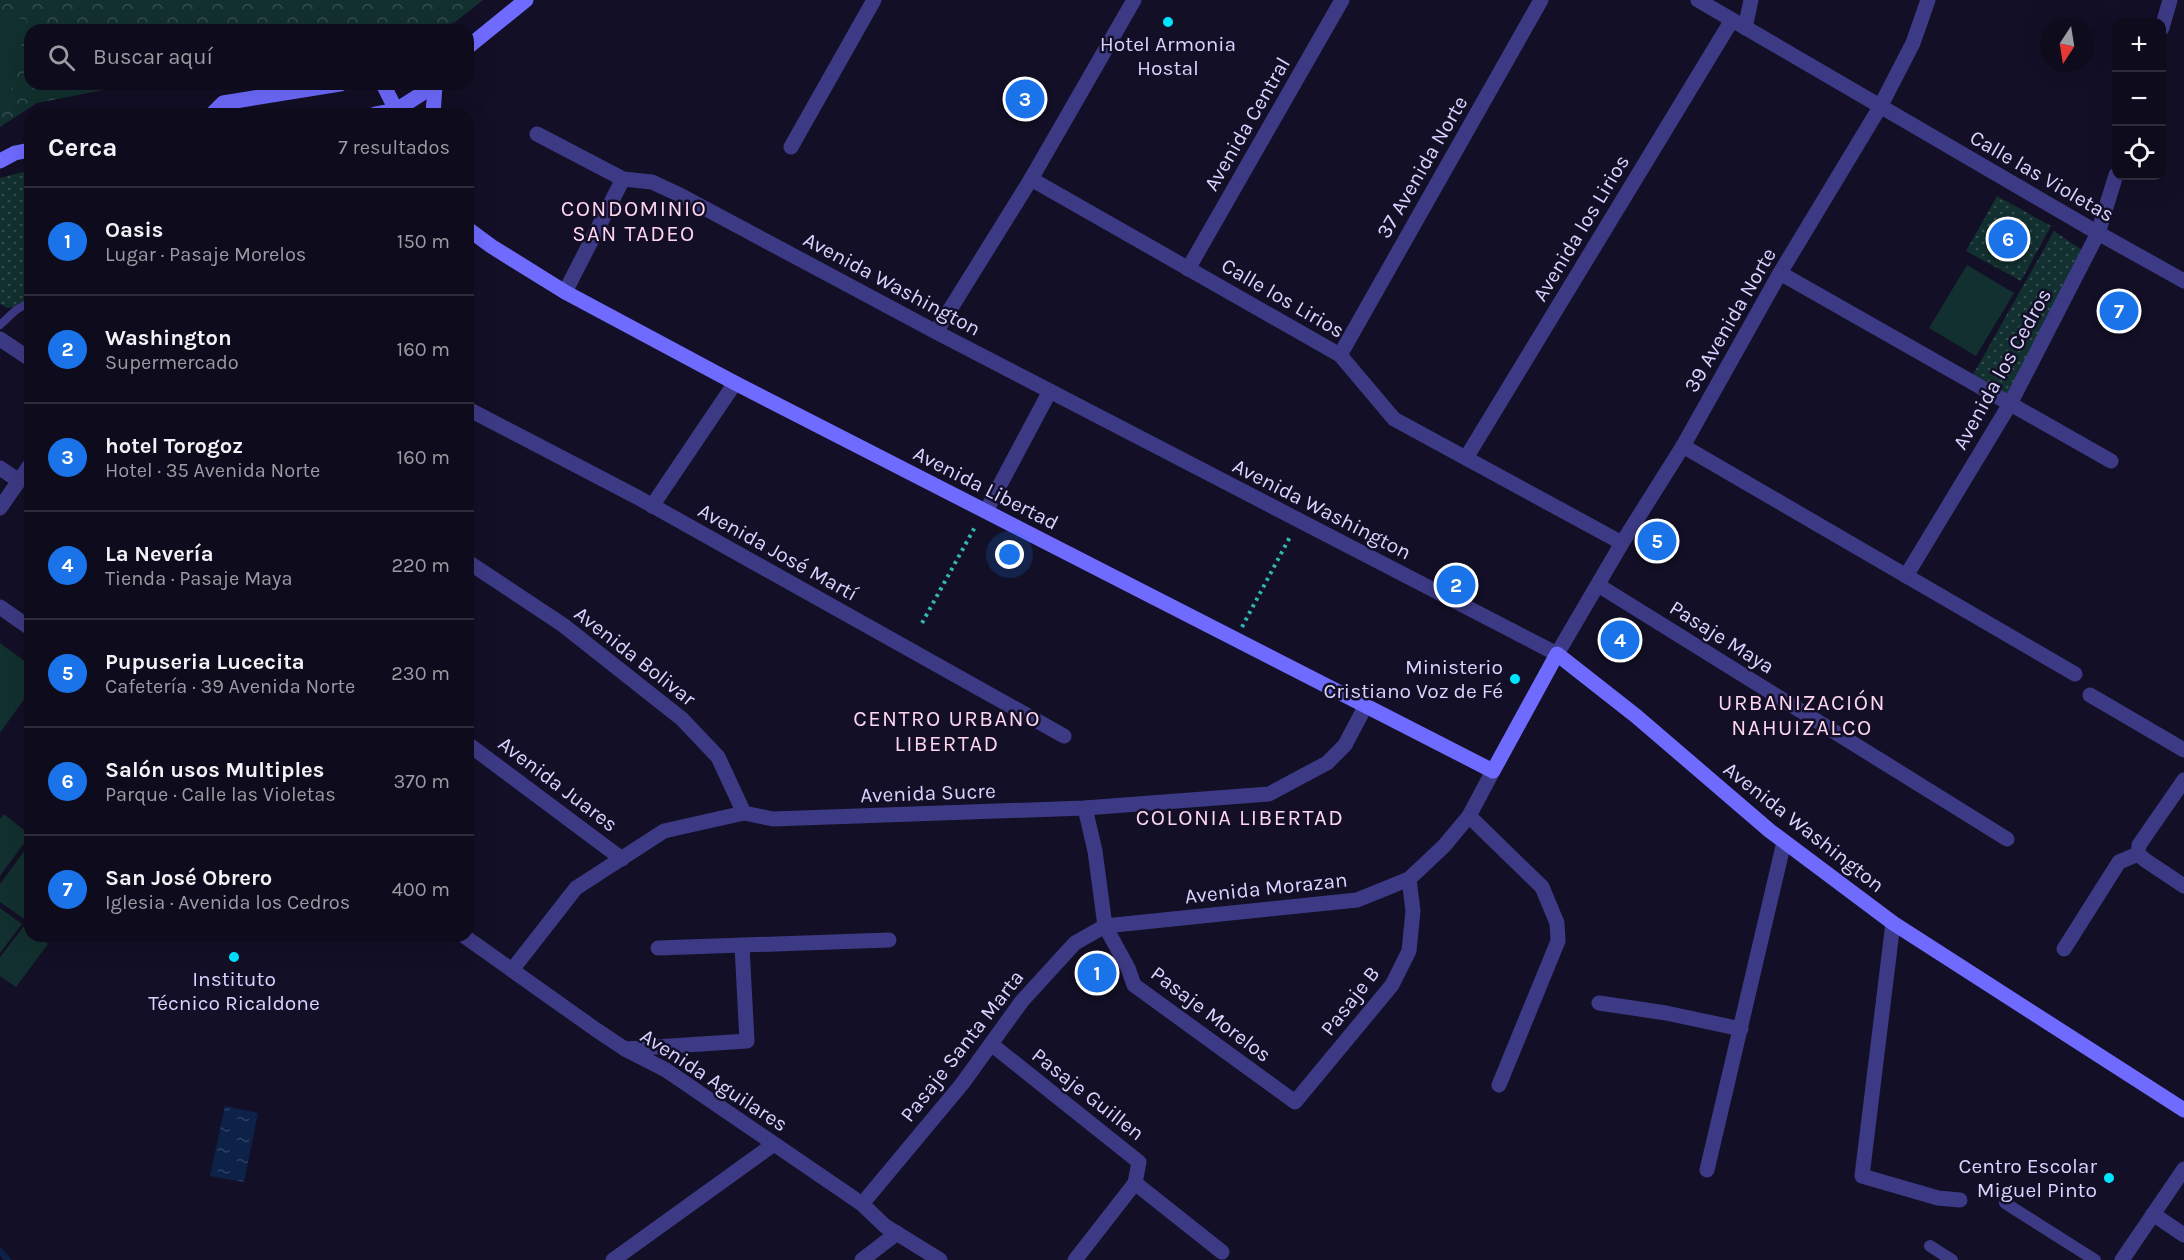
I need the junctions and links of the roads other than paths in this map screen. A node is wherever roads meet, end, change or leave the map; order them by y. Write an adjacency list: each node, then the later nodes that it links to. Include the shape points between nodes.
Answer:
1 (526, 0): 12 (main road)
2 (874, 0): 23 (street)
3 (1134, 0): 27 (street)
4 (1342, 0): 31 (street, Avenida Central)
5 (1541, 0): 40 (street, 37 Avenida Norte)
6 (1698, 0): 11 (street, Calle las Violetas)
7 (1751, 0): 11 (street, Avenida los Lirios)
8 (1928, 0): 17 (street, 39 Avenida Norte, via 1913,43)
9 (2170, 0): 10 (street)
10 (2165, 18)
11 (1738, 24): 17 (street, Calle las Violetas); 46 (street, Avenida los Lirios)
12 (474, 42)
13 (303, 90): 18 (main road, via 223,103)
14 (386, 90): 19 (main road)
15 (429, 90): 20 (main road)
16 (435, 90): 21 (main road)
17 (1881, 107): 30 (street, Calle las Violetas); 32 (street, 39 Avenida Norte)
18 (218, 108)
19 (395, 108)
20 (403, 108)
21 (434, 108)
22 (537, 134): 26 (street, Avenida Washington)
23 (791, 147)
24 (24, 151): 25 (main road)
25 (0, 161)
26 (623, 179): 34 (street); 37 (street, Avenida Washington, via 652,182)
27 (1031, 179): 31 (street, Calle los Lirios); 37 (street)
28 (2114, 180): 30 (street, Avenida los Cedros)
29 (474, 233): 34 (main road, Avenida Libertad)
30 (2098, 233): 33 (street, Calle las Violetas); 43 (street, Avenida los Cedros)
31 (1188, 269): 40 (street, Calle los Lirios)
32 (1780, 273): 43 (street); 45 (street, 39 Avenida Norte)
33 (2184, 281)
34 (565, 292): 41 (main road, Avenida Libertad)
35 (24, 305): 36 (lane)
36 (0, 325)
37 (936, 332): 42 (street, Avenida Washington)
38 (0, 339): 39 (street)
39 (24, 355)
40 (1340, 355): 46 (street, Calle los Lirios, via 1394,419)
41 (735, 382): 51 (street); 53 (main road, Avenida Libertad)
42 (1050, 392): 53 (street); 60 (street, Avenida Washington)
43 (2010, 404): 47 (street); 56 (street, Avenida los Cedros)
44 (474, 412): 51 (street, Avenida José Martí)
45 (1683, 446): 54 (street, 39 Avenida Norte); 56 (street)
46 (1466, 458): 54 (street, Calle los Lirios)
47 (2111, 461)
48 (0, 468): 50 (street)
49 (24, 474): 50 (street)
50 (19, 481): 52 (street)
51 (652, 506): 64 (street, Avenida José Martí)
52 (0, 508)
53 (986, 512): 63 (main road, Avenida Libertad)
54 (1623, 543): 57 (street, 39 Avenida Norte)
55 (474, 566): 70 (street, Avenida Bolivar, via 562,625 682,719 718,757)
56 (1906, 576): 61 (street)
57 (1598, 585): 60 (street, 39 Avenida Norte); 72 (street, Pasaje Maya)
58 (0, 607): 59 (street)
59 (24, 624)
60 (1557, 654): 67 (main road, Avenida Morazan); 73 (main road, Avenida Washington)
61 (2075, 674)
62 (2090, 695): 66 (street)
63 (1365, 705): 67 (main road, Avenida Libertad); 69 (street, Avenida Sucre, via 1345,745 1327,763 1269,794)
64 (1064, 736)
65 (474, 748): 75 (street, Avenida Juares)
66 (2184, 750)
67 (1493, 771): 71 (street, Avenida Morazan)
68 (2184, 780): 74 (street, via 2139,845)
69 (1085, 808): 70 (street, Avenida Sucre, via 773,819); 79 (street, Pasaje Morelos)
70 (744, 813): 75 (street, Avenida Sucre, via 664,831)
71 (1469, 816): 76 (street, Avenida Morazan); 90 (street, via 1542,887 1558,931 1558,940)
72 (2007, 839)
73 (1784, 842): 78 (main road, Avenida Washington); 87 (street)
74 (2138, 854): 77 (street); 84 (street, via 2119,862)
75 (622, 859): 85 (street, Avenida Sucre, via 576,888)
76 (1409, 879): 79 (street, Avenida Morazan, via 1357,900); 91 (street, Pasaje B, via 1413,911 1409,951 1392,985)
77 (2184, 886)
78 (1893, 923): 92 (main road, Avenida Washington); 97 (street, via 1862,1176 1938,1198)
79 (1106, 926): 88 (street, Pasaje Santa Marta, via 1075,943 1022,1000); 91 (street, Pasaje Morelos, via 1134,985)
80 (889, 940): 82 (street)
81 (472, 942): 85 (street, Avenida Aguilares)
82 (742, 946): 83 (street); 89 (street, via 747,1041)
83 (658, 948)
84 (2064, 950)
85 (512, 970): 89 (street, Avenida Aguilares)
86 (1599, 1003): 87 (street)
87 (1740, 1029): 95 (street)
88 (991, 1044): 96 (street, Pasaje Guillen, via 1139,1162); 99 (street, Pasaje Santa Marta)
89 (625, 1048): 93 (street, Avenida Aguilares, via 666,1070)
90 (1499, 1085)
91 (1295, 1102)
92 (2184, 1110)
93 (774, 1144): 99 (street, Avenida Aguilares); 105 (street)
94 (2184, 1169): 100 (street)
95 (1707, 1170)
96 (1135, 1184): 104 (street); 108 (street)
97 (1960, 1200)
98 (2005, 1203): 110 (street)
99 (862, 1204): 101 (street, Avenida Aguilares)
100 (2153, 1214): 102 (street); 111 (street)
101 (897, 1233): 106 (street); 107 (street, Avenida Aguilares)
102 (2184, 1235)
103 (1930, 1246): 109 (street)
104 (1222, 1252)
105 (613, 1260)
106 (862, 1260)
107 (940, 1260)
108 (1075, 1260)
109 (1952, 1260)
110 (2095, 1260)
111 (2122, 1260)

